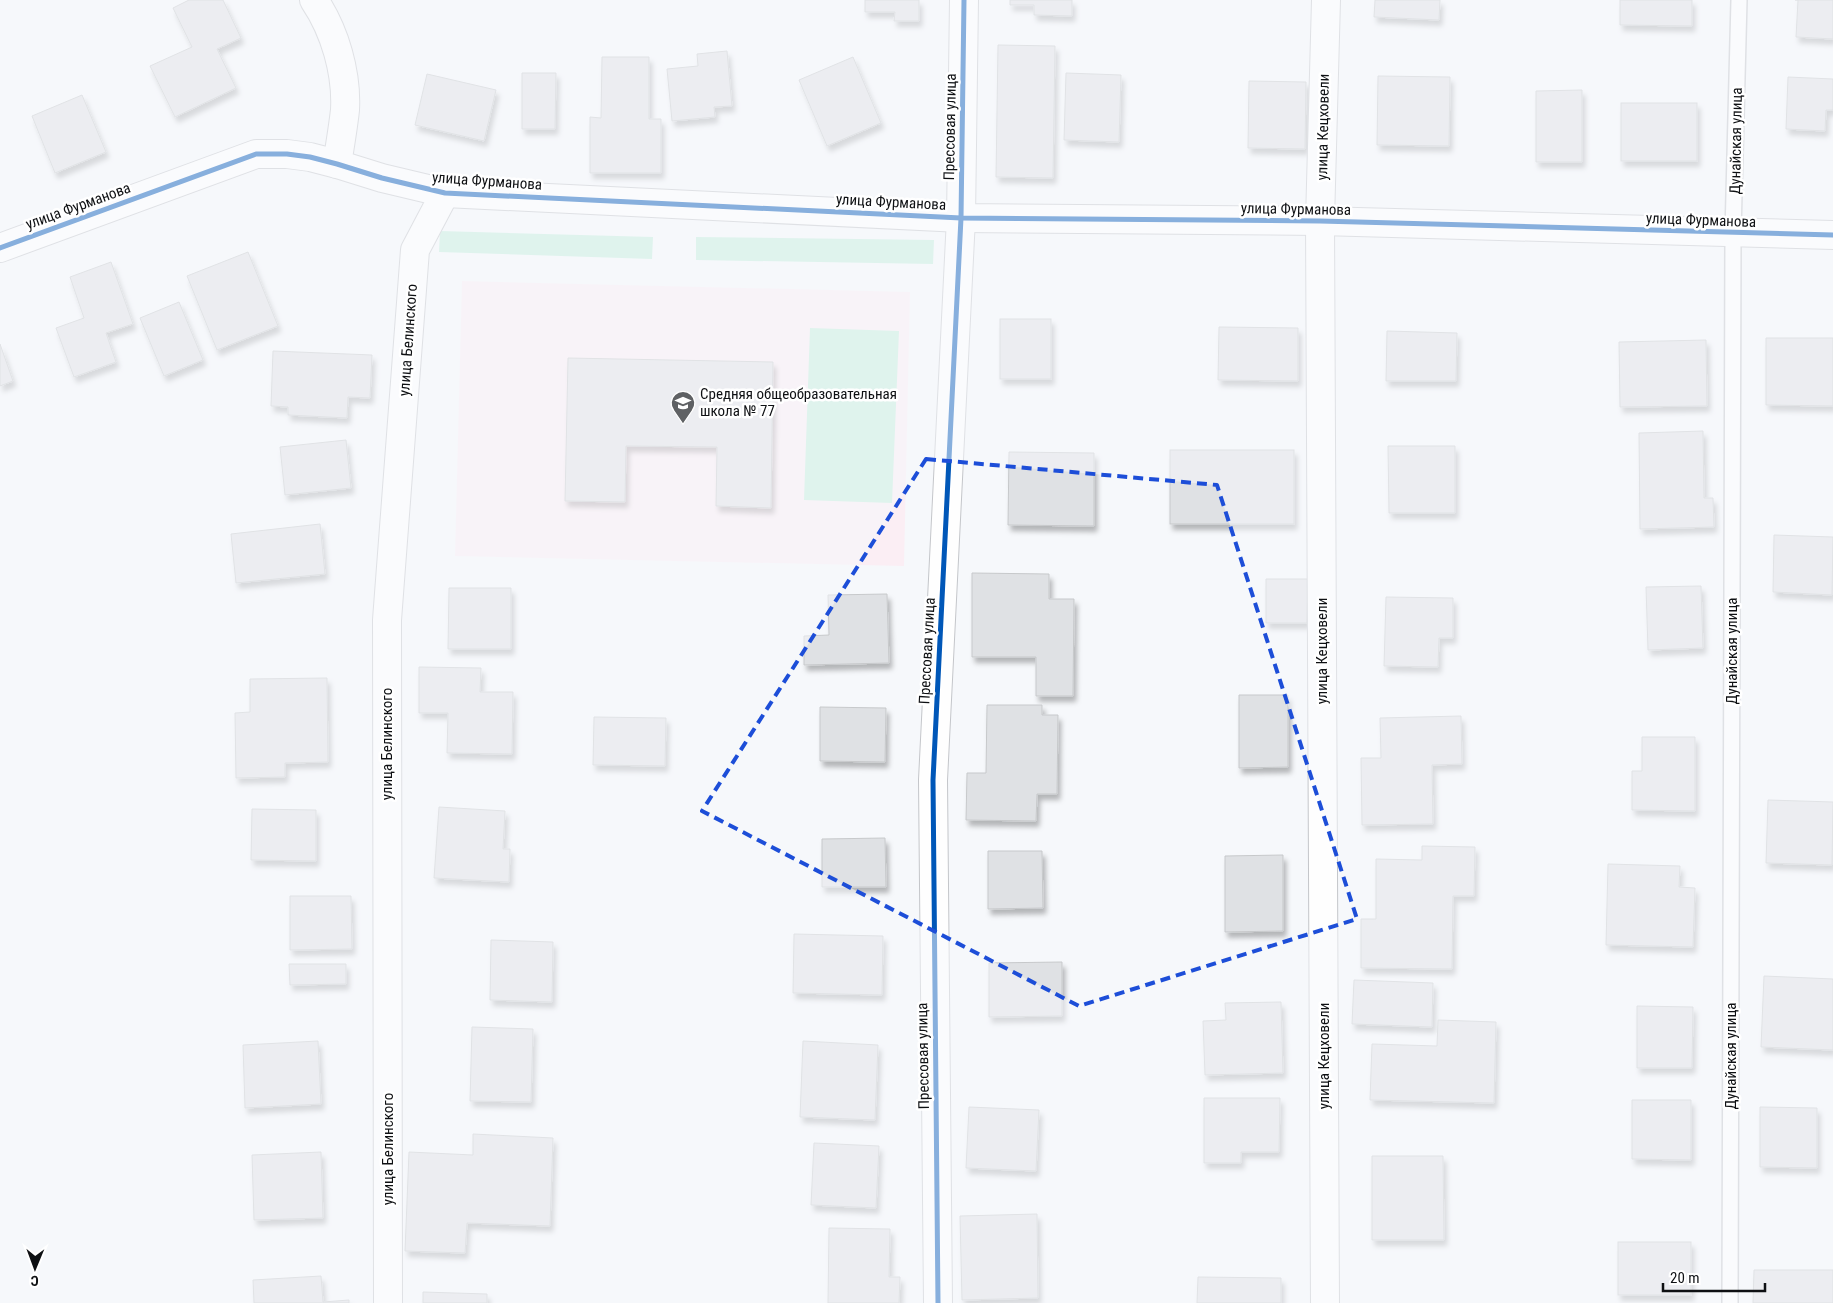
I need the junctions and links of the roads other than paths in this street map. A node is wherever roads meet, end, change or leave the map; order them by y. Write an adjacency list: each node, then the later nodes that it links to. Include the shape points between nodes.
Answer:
1 (964, 0): 7 (street, Прессовая улица)
2 (1326, 0): 8 (street, улица Кецховели)
3 (1739, 0): 9 (lane, Дунайская улица)
4 (322, 3): 5 (street, via 342,70 345,109)
5 (338, 164): 6 (street, улица Фурманова); 11 (street, улица Фурманова, via 287,154 256,154)
6 (445, 193): 7 (street, улица Фурманова); 12 (street, улица Белинского, via 415,250 387,620)
7 (961, 218): 8 (street, улица Фурманова); 13 (street, Прессовая улица, via 933,780)
8 (1320, 221): 9 (street, улица Фурманова); 14 (street, улица Кецховели)
9 (1733, 234): 10 (street, улица Фурманова); 15 (lane, Дунайская улица)
10 (1833, 235)
11 (0, 248)
12 (388, 1303)
13 (938, 1303)
14 (1325, 1303)
15 (1730, 1303)

